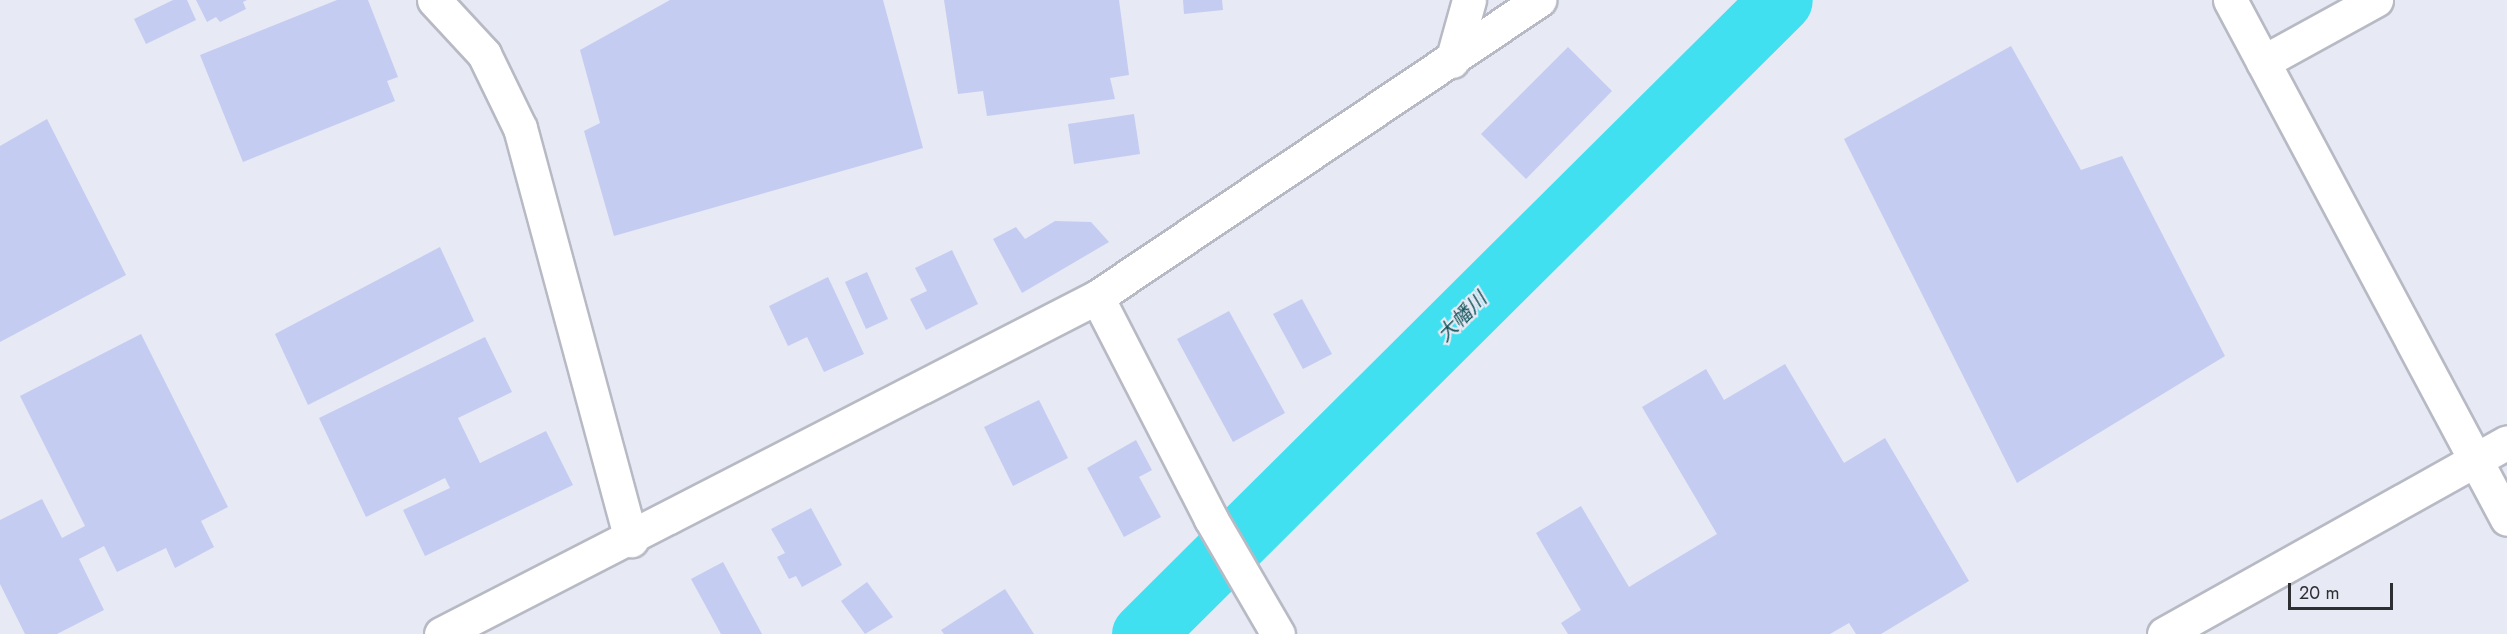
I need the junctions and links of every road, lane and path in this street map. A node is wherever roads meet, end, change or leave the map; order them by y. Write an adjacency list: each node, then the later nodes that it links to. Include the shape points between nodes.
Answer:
1 (434, 0): 12 (street, via 484,54 520,129)
2 (1469, 0): 6 (street)
3 (1539, 0): 6 (street)
4 (2230, 0): 7 (street)
5 (2376, 0): 7 (street)
6 (1452, 61): 8 (street)
7 (2263, 62): 10 (street)
8 (1097, 297): 12 (street); 14 (street, via 1211,519)
9 (2507, 442): 10 (street)
10 (2475, 460): 11 (street); 15 (street)
11 (2507, 519)
12 (631, 540): 13 (street)
13 (441, 634)
14 (1278, 634)
15 (2164, 634)

